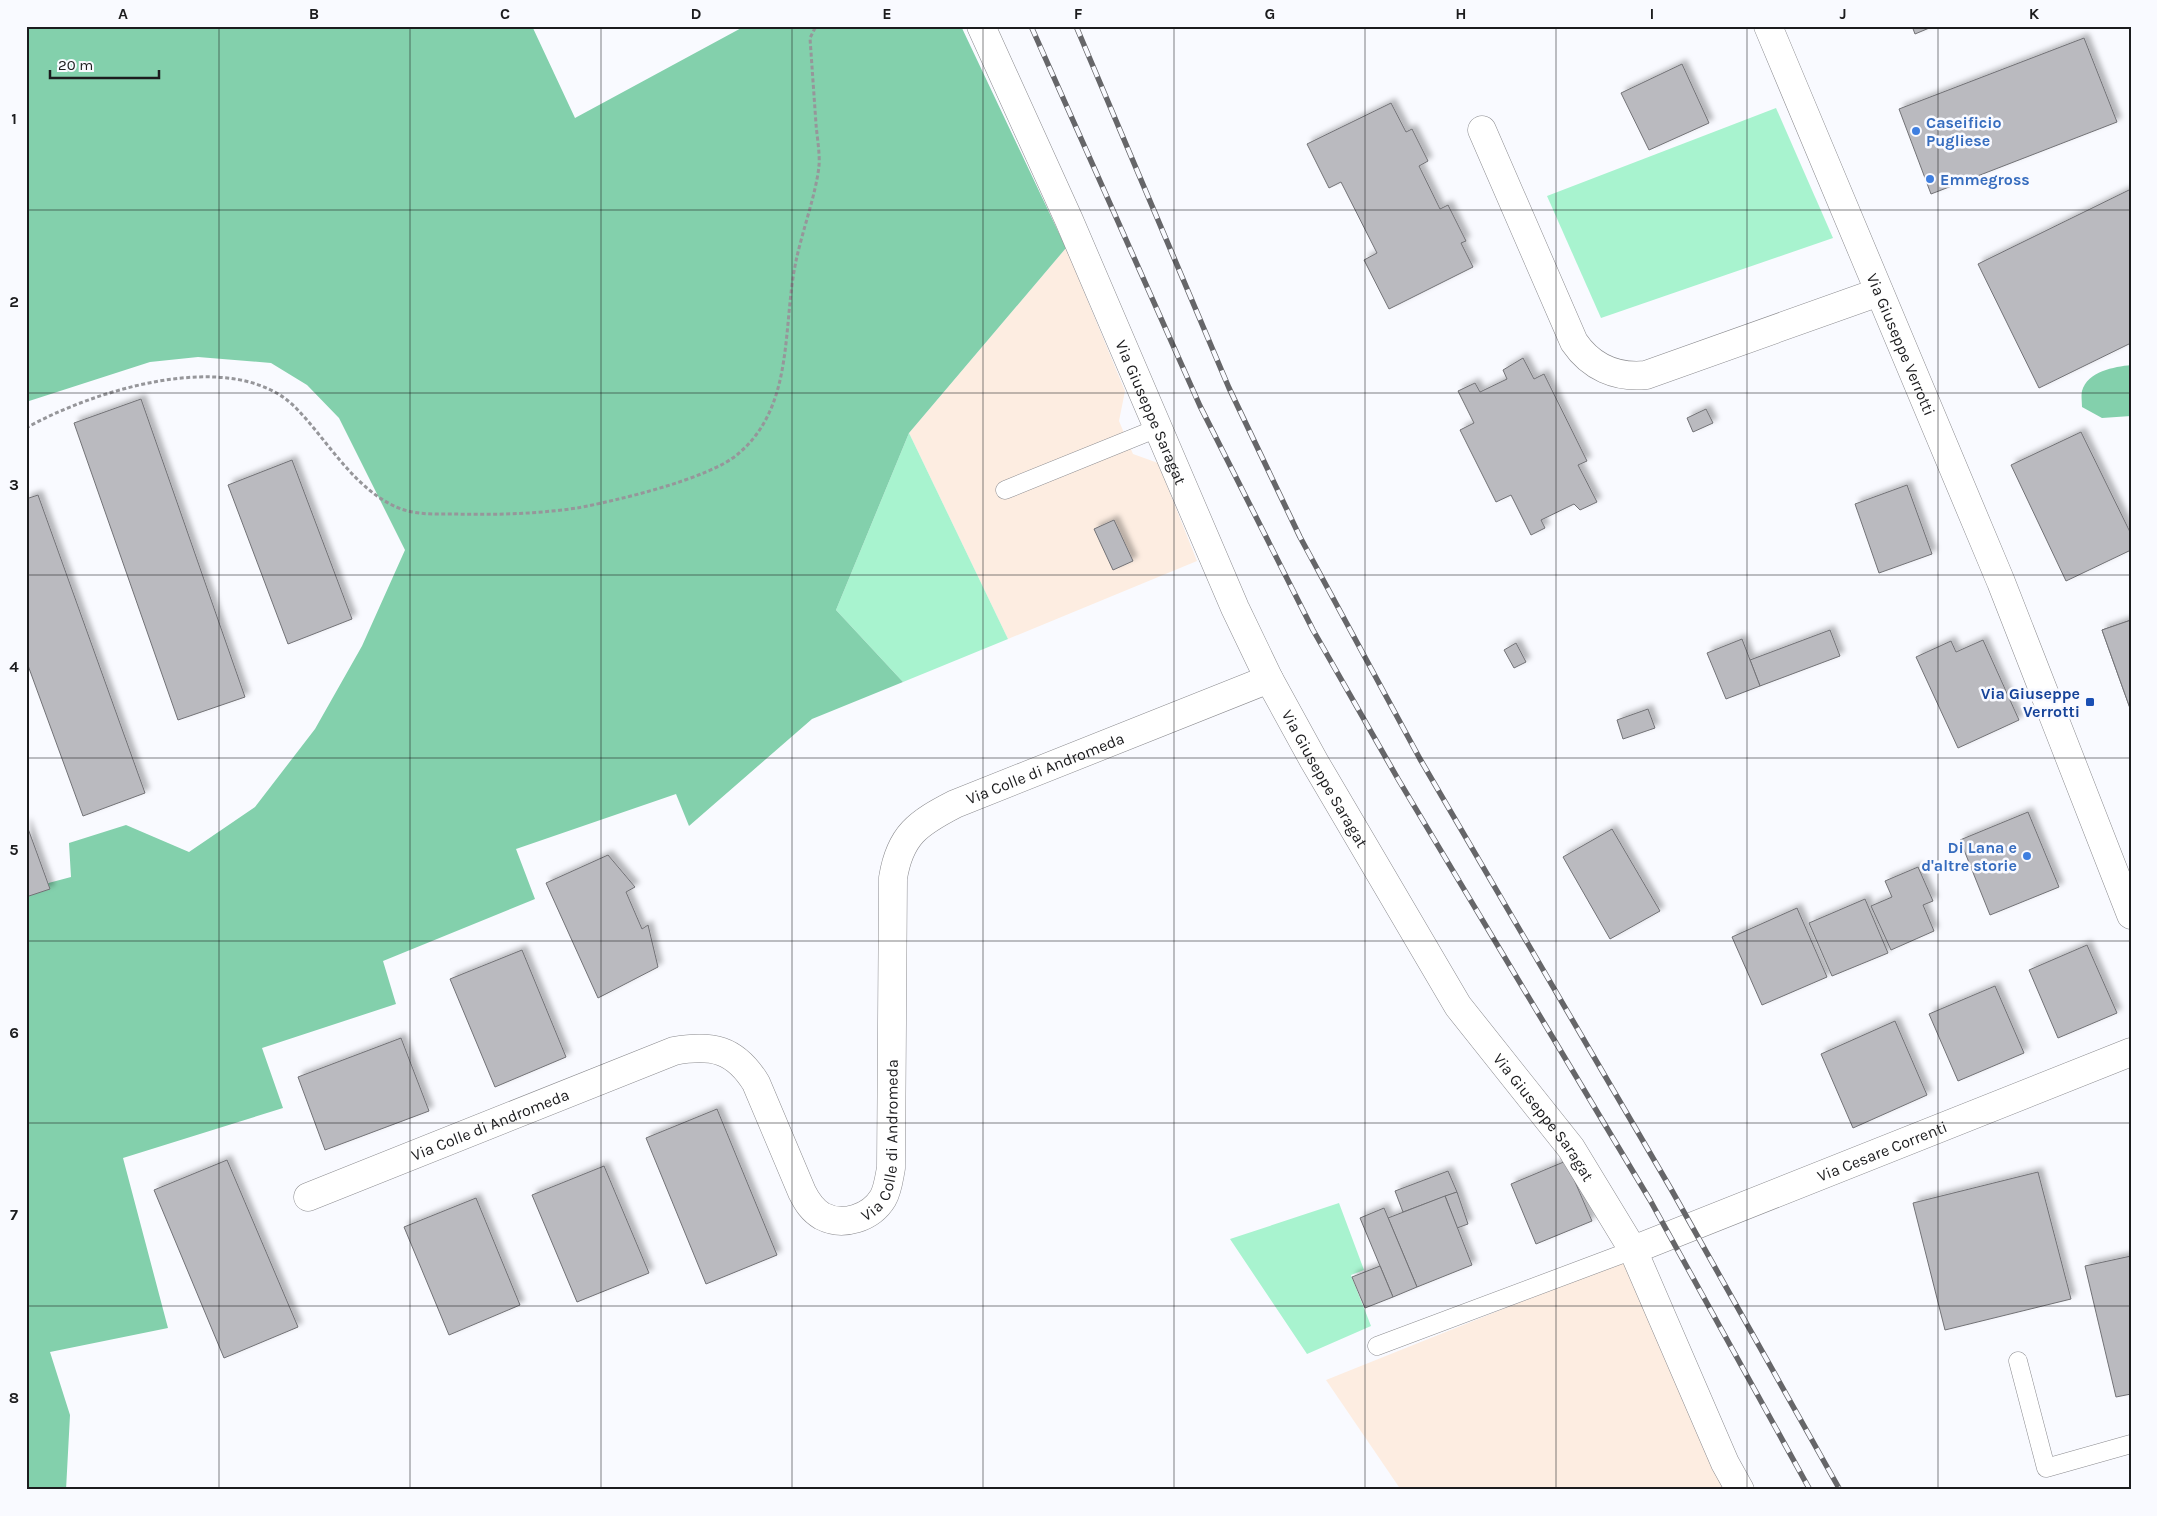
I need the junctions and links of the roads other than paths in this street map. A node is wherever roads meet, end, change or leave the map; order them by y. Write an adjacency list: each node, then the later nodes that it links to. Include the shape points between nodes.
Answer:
1 (981, 26): 5 (street, Via Giuseppe Saragat)
2 (1768, 26): 4 (street, Via Giuseppe Verrotti)
3 (1482, 130): 4 (street, via 1574,342 1602,369 1635,376 1652,374)
4 (1879, 292): 8 (street, Via Giuseppe Verrotti, via 2001,582)
5 (1158, 428): 6 (lane); 7 (street, Via Giuseppe Saragat)
6 (1006, 490)
7 (1269, 679): 10 (street, Via Colle di Andromeda, via 955,804 924,821 906,839 894,878 891,1168 884,1197 862,1216 849,1221 835,1220 822,1216 810,1206 748,1069 729,1054 704,1048 674,1051); 11 (street, Via Giuseppe Saragat, via 1458,1006 1571,1148)
8 (2131, 915)
9 (2131, 1052): 11 (street, Via Cesare Correnti)
10 (308, 1197)
11 (1633, 1250): 12 (lane); 15 (street, Via Giuseppe Saragat, via 1725,1463)
12 (1377, 1346)
13 (2018, 1361): 14 (lane, via 2046,1468)
14 (2131, 1444)
15 (1740, 1490)

